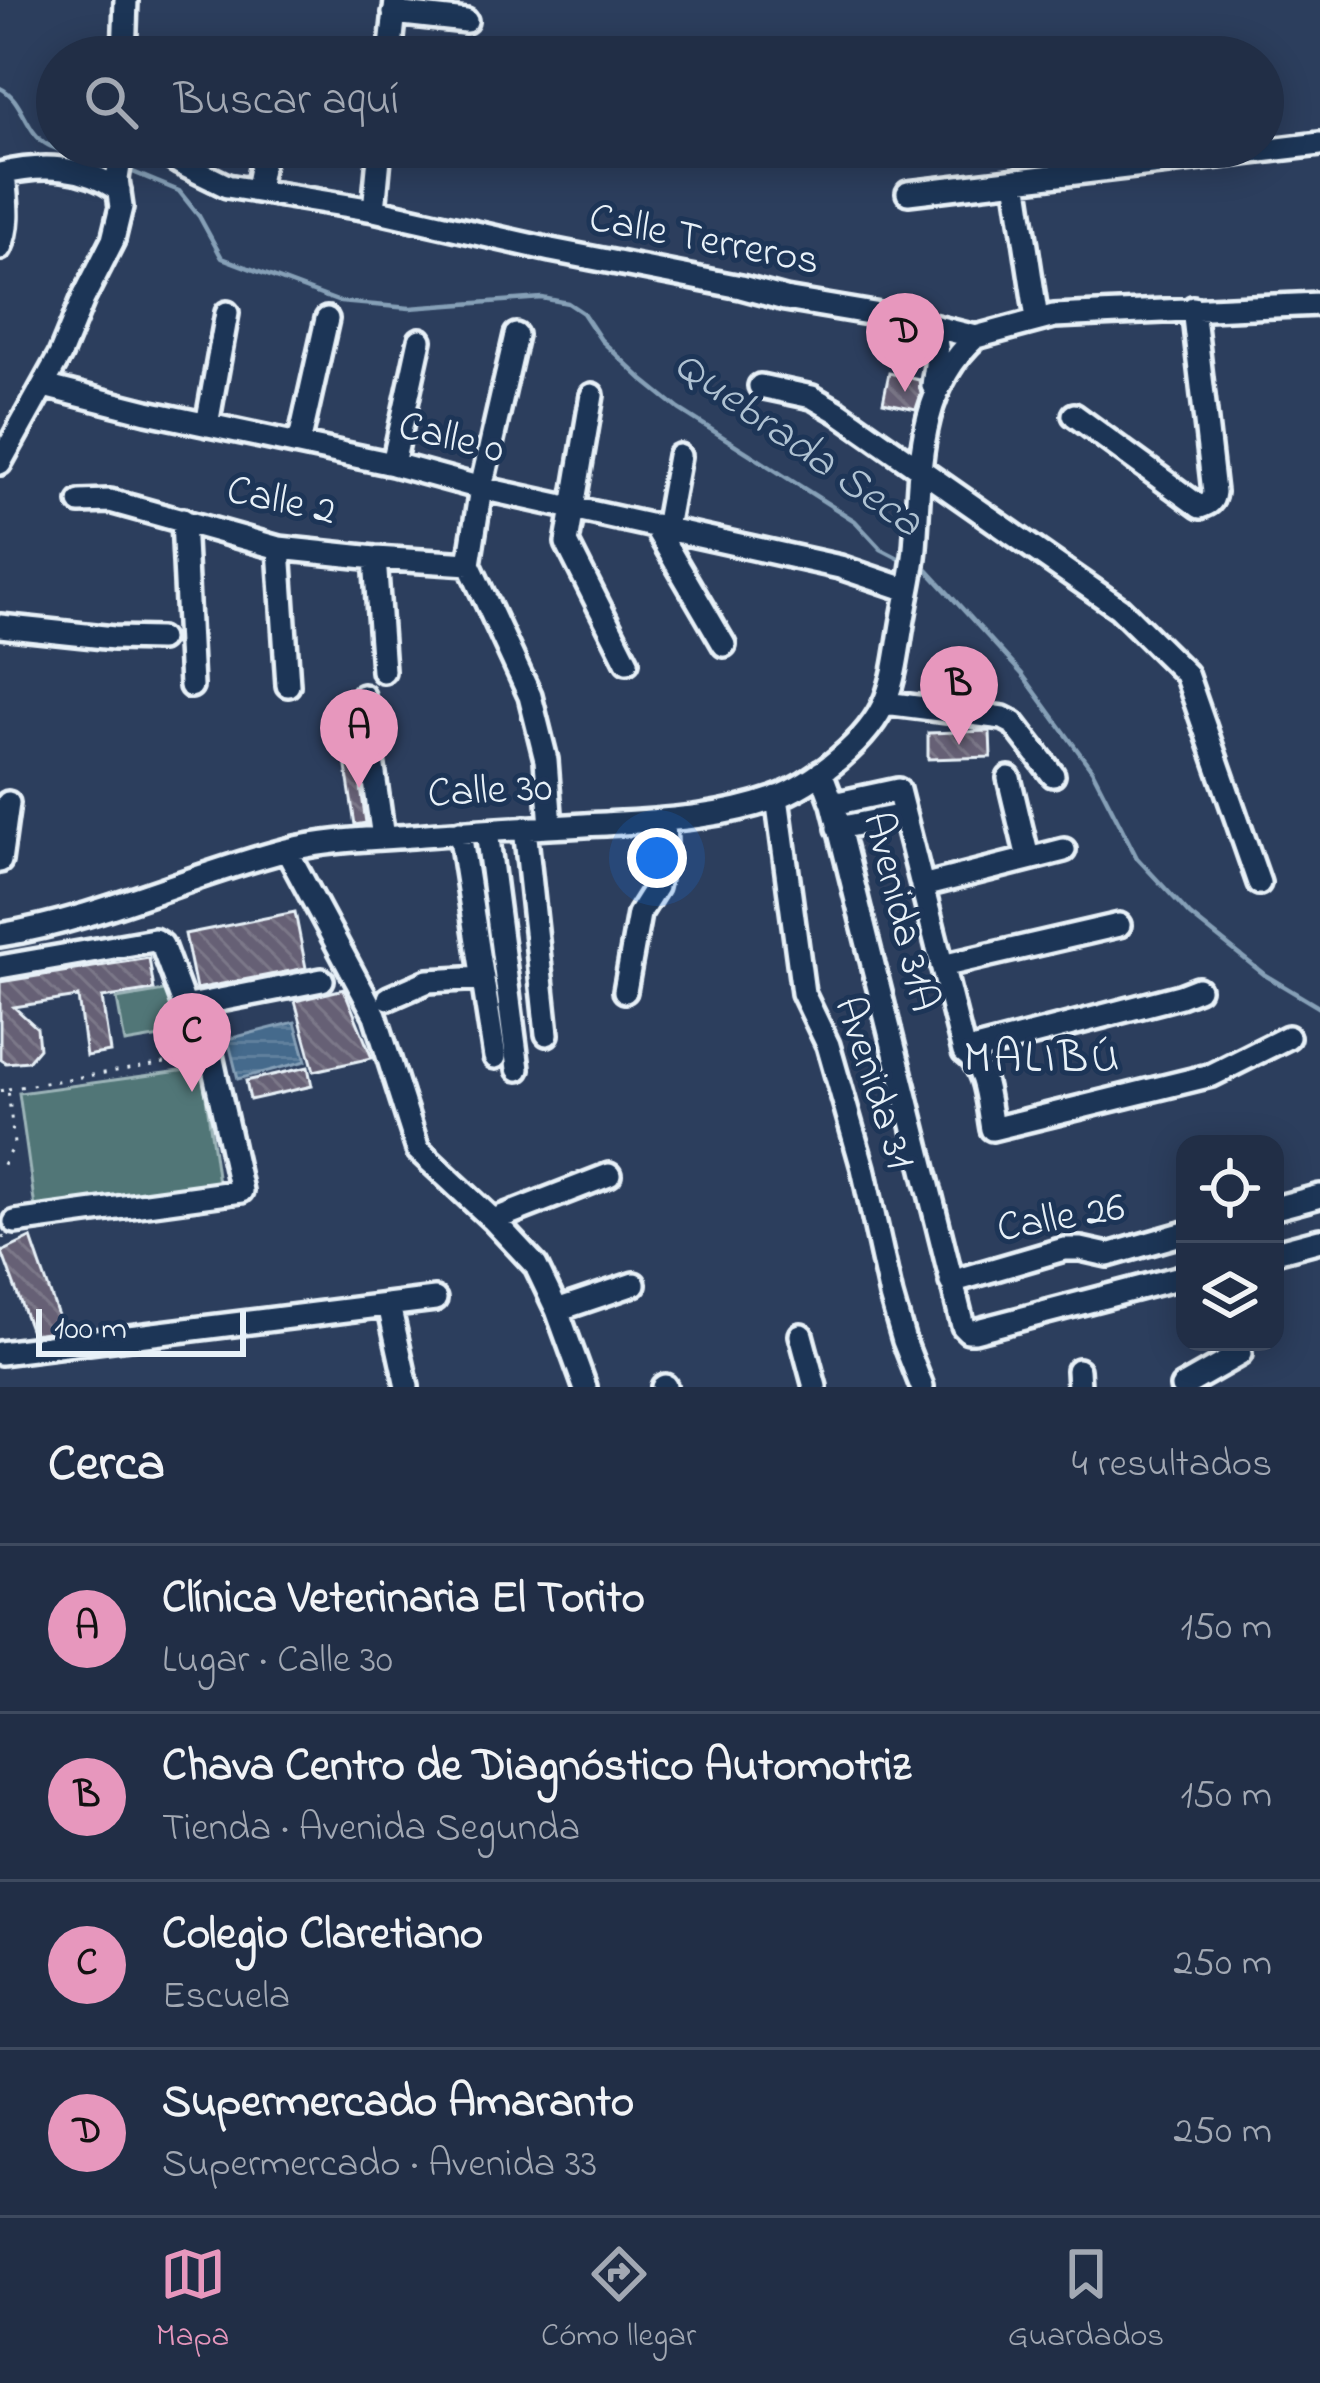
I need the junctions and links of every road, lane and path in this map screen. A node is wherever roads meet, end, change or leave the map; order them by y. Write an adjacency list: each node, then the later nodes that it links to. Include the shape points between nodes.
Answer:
1 (126, 0): 4 (street)
2 (395, 7): 3 (street)
3 (466, 21)
4 (125, 36)
5 (1320, 144): 6 (street)
6 (1284, 148)
7 (36, 168): 15 (street)
8 (58, 168): 9 (street, via 93,175)
9 (108, 168)
10 (121, 168): 30 (street, via 119,223)
11 (189, 168): 17 (street, Calle Terreros, via 227,186)
12 (261, 168): 17 (street)
13 (378, 168): 19 (street)
14 (1117, 168): 16 (street)
15 (2, 174): 20 (street, via 8,222)
16 (1016, 180): 18 (street); 24 (street)
17 (257, 189): 19 (street, Calle Terreros)
18 (908, 193)
19 (374, 210): 26 (street, Calle Terreros)
20 (0, 248)
21 (1320, 304): 22 (street)
22 (1193, 308): 24 (street); 34 (street, via 1214,492 1208,504 1200,507)
23 (226, 313): 35 (street)
24 (1037, 319): 28 (street)
25 (326, 320): 36 (street)
26 (928, 325): 28 (street, Calle Terreros); 33 (street, via 938,343)
27 (516, 335): 41 (street)
28 (976, 337): 33 (street, via 943,375)
29 (419, 340): 39 (street)
30 (44, 386): 35 (street, Calle 0); 38 (street)
31 (760, 386): 40 (street, via 812,397)
32 (592, 395): 43 (street)
33 (932, 404): 40 (street)
34 (1074, 415)
35 (207, 425): 36 (street, Calle 0)
36 (299, 444): 39 (street, Calle 0)
37 (680, 456): 45 (street)
38 (1, 457)
39 (393, 464): 41 (street, Calle 0)
40 (921, 470): 49 (street); 76 (street, via 1119,608 1186,674)
41 (481, 488): 43 (street, Calle 0); 48 (street)
42 (80, 502): 44 (street, Calle 2, via 110,501)
43 (572, 507): 45 (street, Calle 0); 53 (street, via 567,543)
44 (183, 520): 46 (street, Calle 2); 56 (street)
45 (660, 526): 49 (street, Calle 0, via 840,567); 52 (street)
46 (279, 548): 47 (street, Calle 2); 55 (street)
47 (375, 559): 48 (street, Calle 2); 54 (street)
48 (469, 564): 67 (street, via 537,718)
49 (911, 571): 58 (street)
50 (0, 626): 51 (street)
51 (160, 640)
52 (724, 645)
53 (627, 662)
54 (382, 671)
55 (288, 685)
56 (190, 686)
57 (363, 696): 71 (street)
58 (885, 703): 59 (street, Calle 30); 60 (street, via 1003,718)
59 (821, 772): 62 (street, Calle 30); 64 (street, Avenida 31A)
60 (1053, 775)
61 (1009, 778): 74 (street)
62 (777, 797): 66 (street, Calle 30); 117 (street, Avenida 31, via 803,993 828,1045)
63 (8, 803): 75 (street)
64 (833, 804): 65 (street, via 898,790); 68 (street, Avenida 31A)
65 (904, 815): 68 (street); 77 (street)
66 (664, 820): 67 (street, Calle 30); 85 (street, via 656,886 639,914)
67 (537, 828): 69 (street, Calle 30); 88 (street)
68 (838, 828): 106 (street, Avenida 31A)
69 (487, 830): 70 (street, Calle 30); 93 (street)
70 (460, 832): 71 (street, Calle 30); 82 (street)
71 (383, 838): 72 (street, Calle 30)
72 (287, 850): 79 (street, Calle 30, via 38,928); 100 (street, via 375,1015 418,1150)
73 (1064, 850): 74 (street)
74 (1028, 858): 77 (street)
75 (0, 861)
76 (1259, 884)
77 (922, 886): 80 (street)
78 (1119, 925): 80 (street)
79 (1, 928)
80 (942, 966): 90 (street)
81 (0, 967): 87 (street, via 154,940)
82 (483, 978): 86 (street, via 428,981); 92 (street)
83 (322, 980): 87 (street)
84 (1198, 989): 90 (street)
85 (625, 992)
86 (389, 998)
87 (184, 1007): 91 (street)
88 (547, 1034)
89 (1288, 1037): 90 (street, via 1212,1075 992,1129 981,1073)
90 (964, 1052)
91 (211, 1055): 94 (path); 101 (street, via 241,1191)
92 (495, 1057)
93 (518, 1069)
94 (8, 1089): 95 (path); 96 (path, via 14,1144)
95 (0, 1091)
96 (0, 1170)
97 (609, 1175): 100 (street)
98 (1320, 1196): 99 (street)
99 (1284, 1206)
100 (493, 1220): 110 (street, via 536,1266)
101 (15, 1222)
102 (1176, 1236): 106 (street, Calle 26, via 1108,1255 1064,1249)
103 (1320, 1240): 104 (street)
104 (1284, 1250)
105 (1176, 1278): 106 (street, Avenida 31A, via 968,1331)
106 (951, 1282)
107 (634, 1284): 110 (street)
108 (435, 1299): 109 (street)
109 (389, 1305): 112 (street); 114 (street)
110 (557, 1310): 115 (street)
111 (801, 1335): 116 (street)
112 (0, 1353)
113 (1240, 1354): 118 (street)
114 (407, 1387)
115 (585, 1387)
116 (815, 1387)
117 (922, 1387)
118 (1182, 1387)

